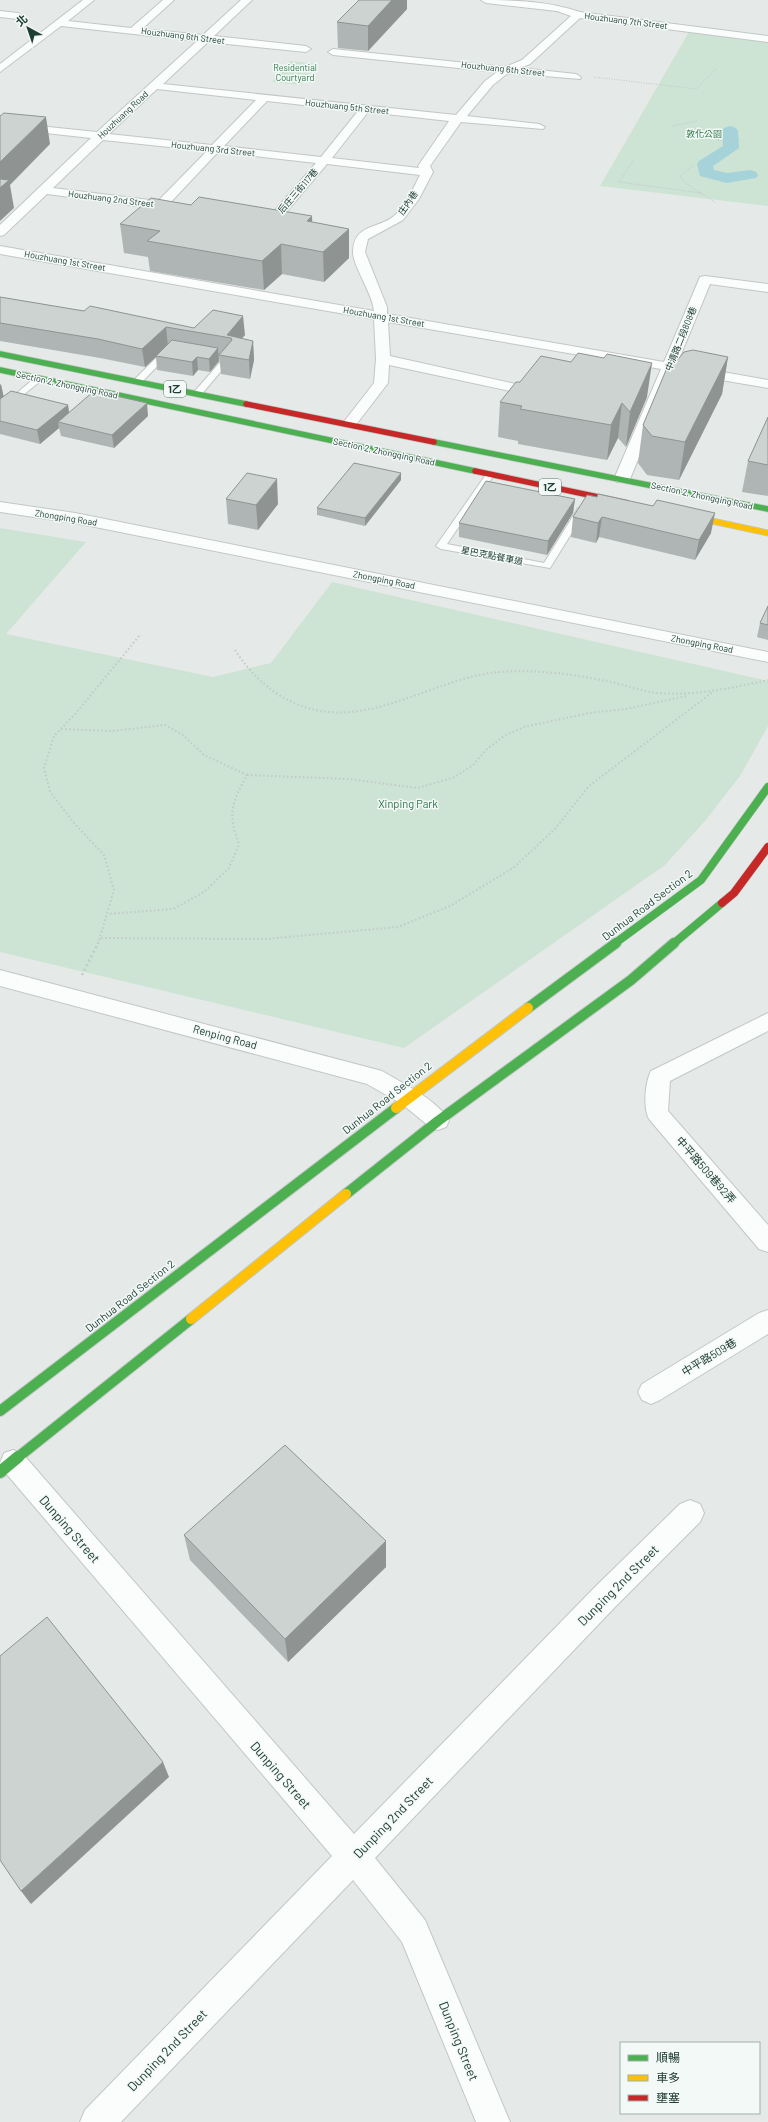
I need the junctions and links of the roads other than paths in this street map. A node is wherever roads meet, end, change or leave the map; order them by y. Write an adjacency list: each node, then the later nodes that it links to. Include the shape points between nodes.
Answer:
1 (89, 0): 9 (street)
2 (169, 0): 10 (street)
3 (247, 0): 11 (street, Houzhuang Road)
4 (486, 0): 5 (street, Houzhuang 7th Street)
5 (561, 4): 7 (street, Houzhuang 7th Street)
6 (0, 14): 8 (street)
7 (578, 15): 12 (street, Houzhuang 7th Street); 16 (street, 庄內巷, via 526,62)
8 (18, 16)
9 (60, 23): 10 (street, Houzhuang 6th Street); 15 (street)
10 (133, 31): 11 (street, Houzhuang 6th Street)
11 (205, 39): 13 (street, Houzhuang 6th Street); 18 (street, Houzhuang Road)
12 (768, 40)
13 (306, 50)
14 (333, 52): 16 (street, Houzhuang 6th Street)
15 (0, 69)
16 (508, 70): 17 (street, Houzhuang 6th Street); 21 (street, 庄內巷, via 489,84)
17 (576, 77)
18 (154, 86): 19 (street, Houzhuang 5th Street); 24 (street, Houzhuang Road)
19 (264, 98): 20 (street, Houzhuang 5th Street); 25 (street)
20 (365, 109): 21 (street, Houzhuang 5th Street); 26 (street, 后庄三街117巷)
21 (458, 119): 23 (street, Houzhuang 5th Street); 27 (street, 庄內巷, via 424,166)
22 (0, 125): 24 (street, Houzhuang 3rd Street)
23 (539, 127)
24 (99, 137): 25 (street, Houzhuang 3rd Street); 28 (street, Houzhuang Road)
25 (214, 150): 26 (street, Houzhuang 3rd Street); 29 (street)
26 (324, 161): 27 (street, Houzhuang 3rd Street); 32 (street, 后庄三街117巷)
27 (427, 172): 36 (street, 庄內巷, via 412,200 395,222)
28 (44, 190): 29 (street, Houzhuang 2nd Street); 35 (street, Houzhuang Road)
29 (160, 205): 30 (street, Houzhuang 2nd Street)
30 (191, 209)
31 (258, 218): 32 (street)
32 (273, 220): 33 (street)
33 (289, 222)
34 (352, 230): 36 (street)
35 (0, 232)
36 (368, 232): 39 (street, via 362,237 359,252)
37 (0, 250): 39 (street, Houzhuang 1st Street)
38 (768, 288): 44 (street, 中清路二段808巷, via 705,280)
39 (381, 316): 43 (street); 44 (street, Houzhuang 1st Street)
40 (178, 350): 47 (lane, via 171,349)
41 (0, 354): 47 (main road, Section 2, Zhongqing Road / 1乙)
42 (214, 356): 50 (lane, via 228,358)
43 (383, 359): 49 (street); 52 (street, via 381,383)
44 (669, 366): 48 (street, Houzhuang 1st Street); 54 (street, 中清路二段808巷)
45 (0, 370): 46 (main road, Section 2, Zhongqing Road / 1乙)
46 (39, 379): 51 (lane); 53 (main road, Section 2, Zhongqing Road / 1乙)
47 (138, 381): 50 (main road, Section 2, Zhongqing Road / 1乙)
48 (768, 384)
49 (529, 391)
50 (198, 393): 52 (main road, Section 2, Zhongqing Road / 1乙)
51 (0, 411)
52 (350, 423): 54 (main road, Section 2, Zhongqing Road / 1乙)
53 (490, 475): 55 (main road, Section 2, Zhongqing Road / 1乙); 55 (lane, 星巴克點餐車道, via 441,546 548,566)
54 (622, 479): 58 (main road, Section 2, Zhongqing Road / 1乙)
55 (590, 495): 56 (main road, Section 2, Zhongqing Road / 1乙)
56 (636, 505)
57 (0, 507): 61 (street, Zhongping Road, via 90,521)
58 (768, 509)
59 (675, 513): 60 (main road)
60 (768, 532)
61 (768, 657)
62 (768, 787): 66 (main road, Dunhua Road Section 2, via 702,880 444,1070)
63 (768, 847): 67 (main road, via 734,893 631,980)
64 (0, 978): 66 (street, Renping Road, via 374,1077)
65 (765, 1027): 68 (street, 中平路509巷92弄, via 659,1077 657,1113)
66 (410, 1098): 67 (street, Renping Road); 71 (main road, Dunhua Road Section 2)
67 (438, 1121): 72 (main road)
68 (768, 1242)
69 (768, 1321): 70 (street, 中平路509巷)
70 (651, 1392)
71 (0, 1411)
72 (7, 1467): 74 (street, Dunping Street)
73 (690, 1513): 74 (street, Dunping 2nd Street, via 606,1596)
74 (354, 1857): 75 (street, Dunping 2nd Street); 76 (street, Dunping Street, via 414,1931)
75 (97, 2122)
76 (493, 2122)

